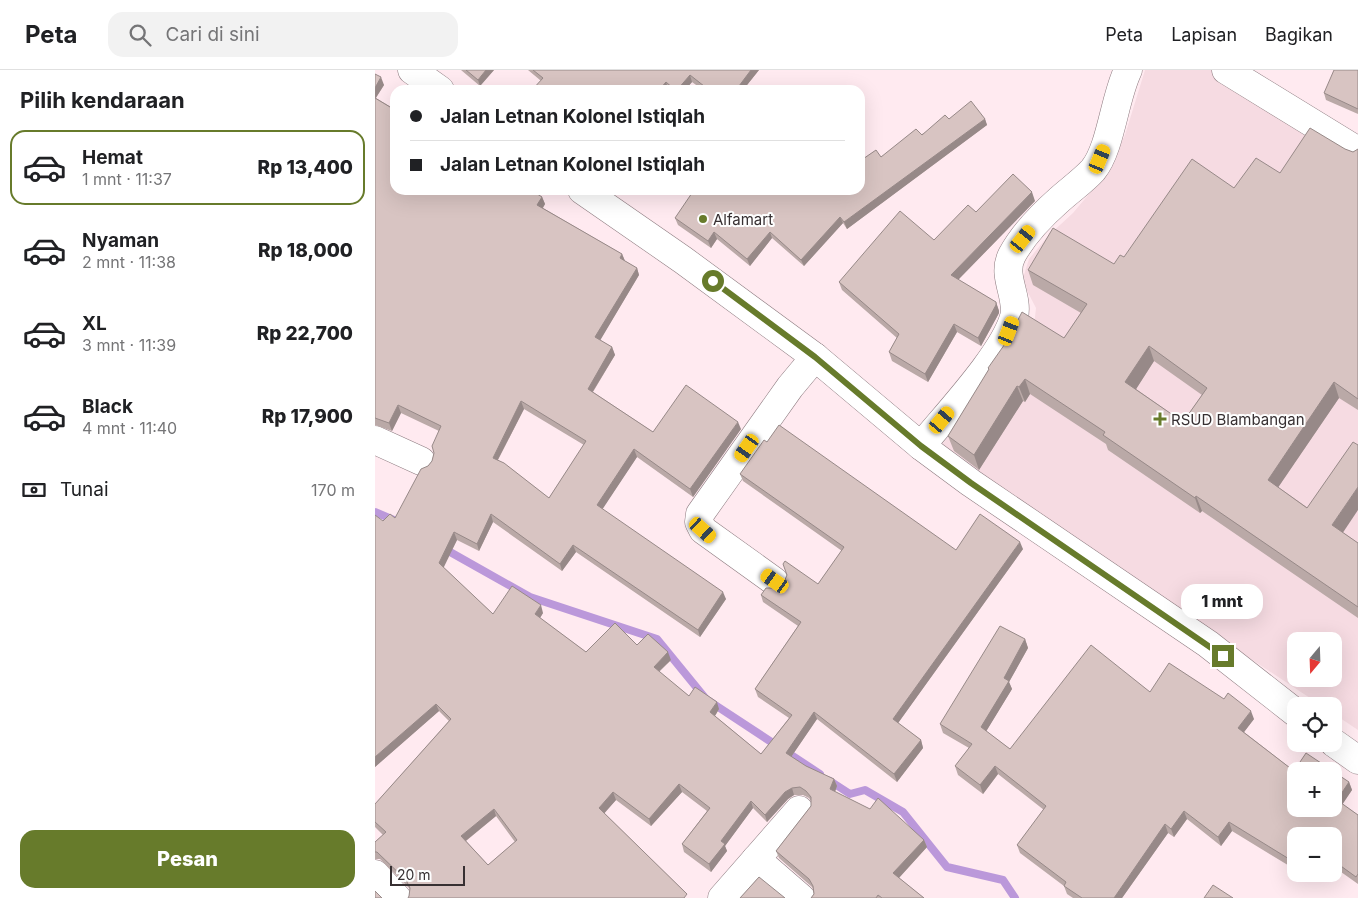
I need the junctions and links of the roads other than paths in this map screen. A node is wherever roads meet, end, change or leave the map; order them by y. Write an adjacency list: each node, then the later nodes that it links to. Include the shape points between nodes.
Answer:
1 (412, 70): 4 (street)
2 (1128, 70): 9 (street, via 1117,96 1100,159 1093,170 1037,222 1009,261 1015,303 1009,331 997,351)
3 (1226, 70): 5 (street)
4 (433, 85)
5 (1358, 151)
6 (589, 195): 7 (street)
7 (815, 357): 9 (street); 11 (street, via 700,514 699,522 711,537)
8 (375, 440): 10 (street)
9 (921, 446): 12 (street, via 1208,644)
10 (421, 461)
11 (775, 581)
12 (1287, 706)
13 (1342, 749): 14 (street)
14 (1358, 760)
15 (799, 810): 16 (street)
16 (756, 859): 19 (street); 20 (street)
17 (375, 874): 18 (street)
18 (397, 898)
19 (722, 898)
20 (801, 898)

